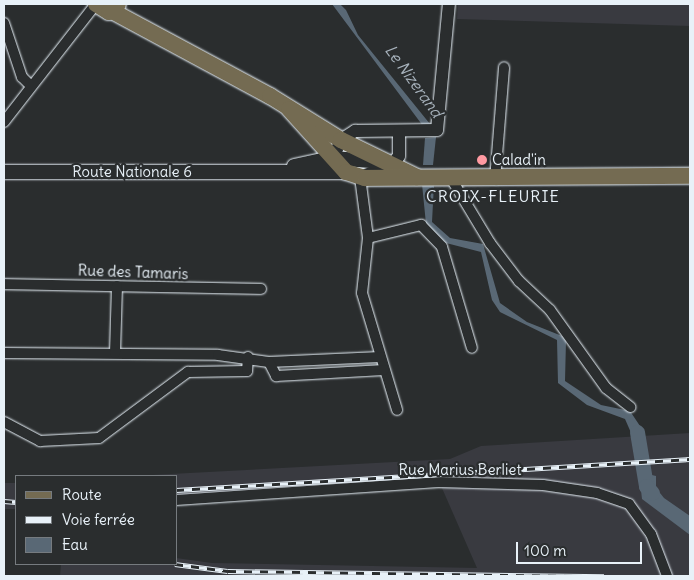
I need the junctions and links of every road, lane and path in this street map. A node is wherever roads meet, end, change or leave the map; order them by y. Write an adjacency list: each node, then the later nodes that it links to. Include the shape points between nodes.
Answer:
1 (450, 4): 8 (street, via 437,130)
2 (105, 7): 5 (street); 6 (main road, via 134,19)
3 (4, 23): 5 (street, via 22,77)
4 (504, 67): 17 (street)
5 (30, 85): 7 (street)
6 (289, 109): 9 (main road); 10 (main road)
7 (4, 122)
8 (399, 132): 9 (street, via 355,131); 11 (street, via 399,156)
9 (341, 140): 10 (street); 11 (main road)
10 (333, 158): 11 (main road, Route Nationale 6); 13 (main road, Route Nationale 6); 14 (main road)
11 (386, 164): 14 (street); 16 (main road, Route Nationale 6)
12 (4, 172): 13 (main road, Route Nationale 6)
13 (260, 172): 14 (main road, Route Nationale 6)
14 (353, 174): 16 (main road, Route Nationale 6); 18 (street)
15 (690, 176): 17 (main road, Route Nationale 6)
16 (437, 179): 17 (main road, Route Nationale 6); 29 (street, via 519,281 550,310 606,388)
17 (495, 180)
18 (368, 238): 22 (street, via 420,225 442,247); 25 (street, via 362,293)
19 (4, 284): 20 (street, Rue des Tamaris)
20 (117, 286): 21 (street, Rue des Tamaris); 24 (street)
21 (261, 289)
22 (472, 348)
23 (4, 353): 24 (street)
24 (115, 353): 26 (street)
25 (380, 356): 27 (street); 28 (street)
26 (248, 357): 27 (street); 31 (street, via 247,371 188,372 100,438 40,441)
27 (269, 362): 28 (street, via 276,376)
28 (384, 370): 30 (street)
29 (630, 407)
30 (397, 410)
31 (4, 422)
32 (178, 500): 33 (street, Rue Marius Berliet, via 438,482 543,485 597,493 629,504 651,534)
33 (668, 576)

